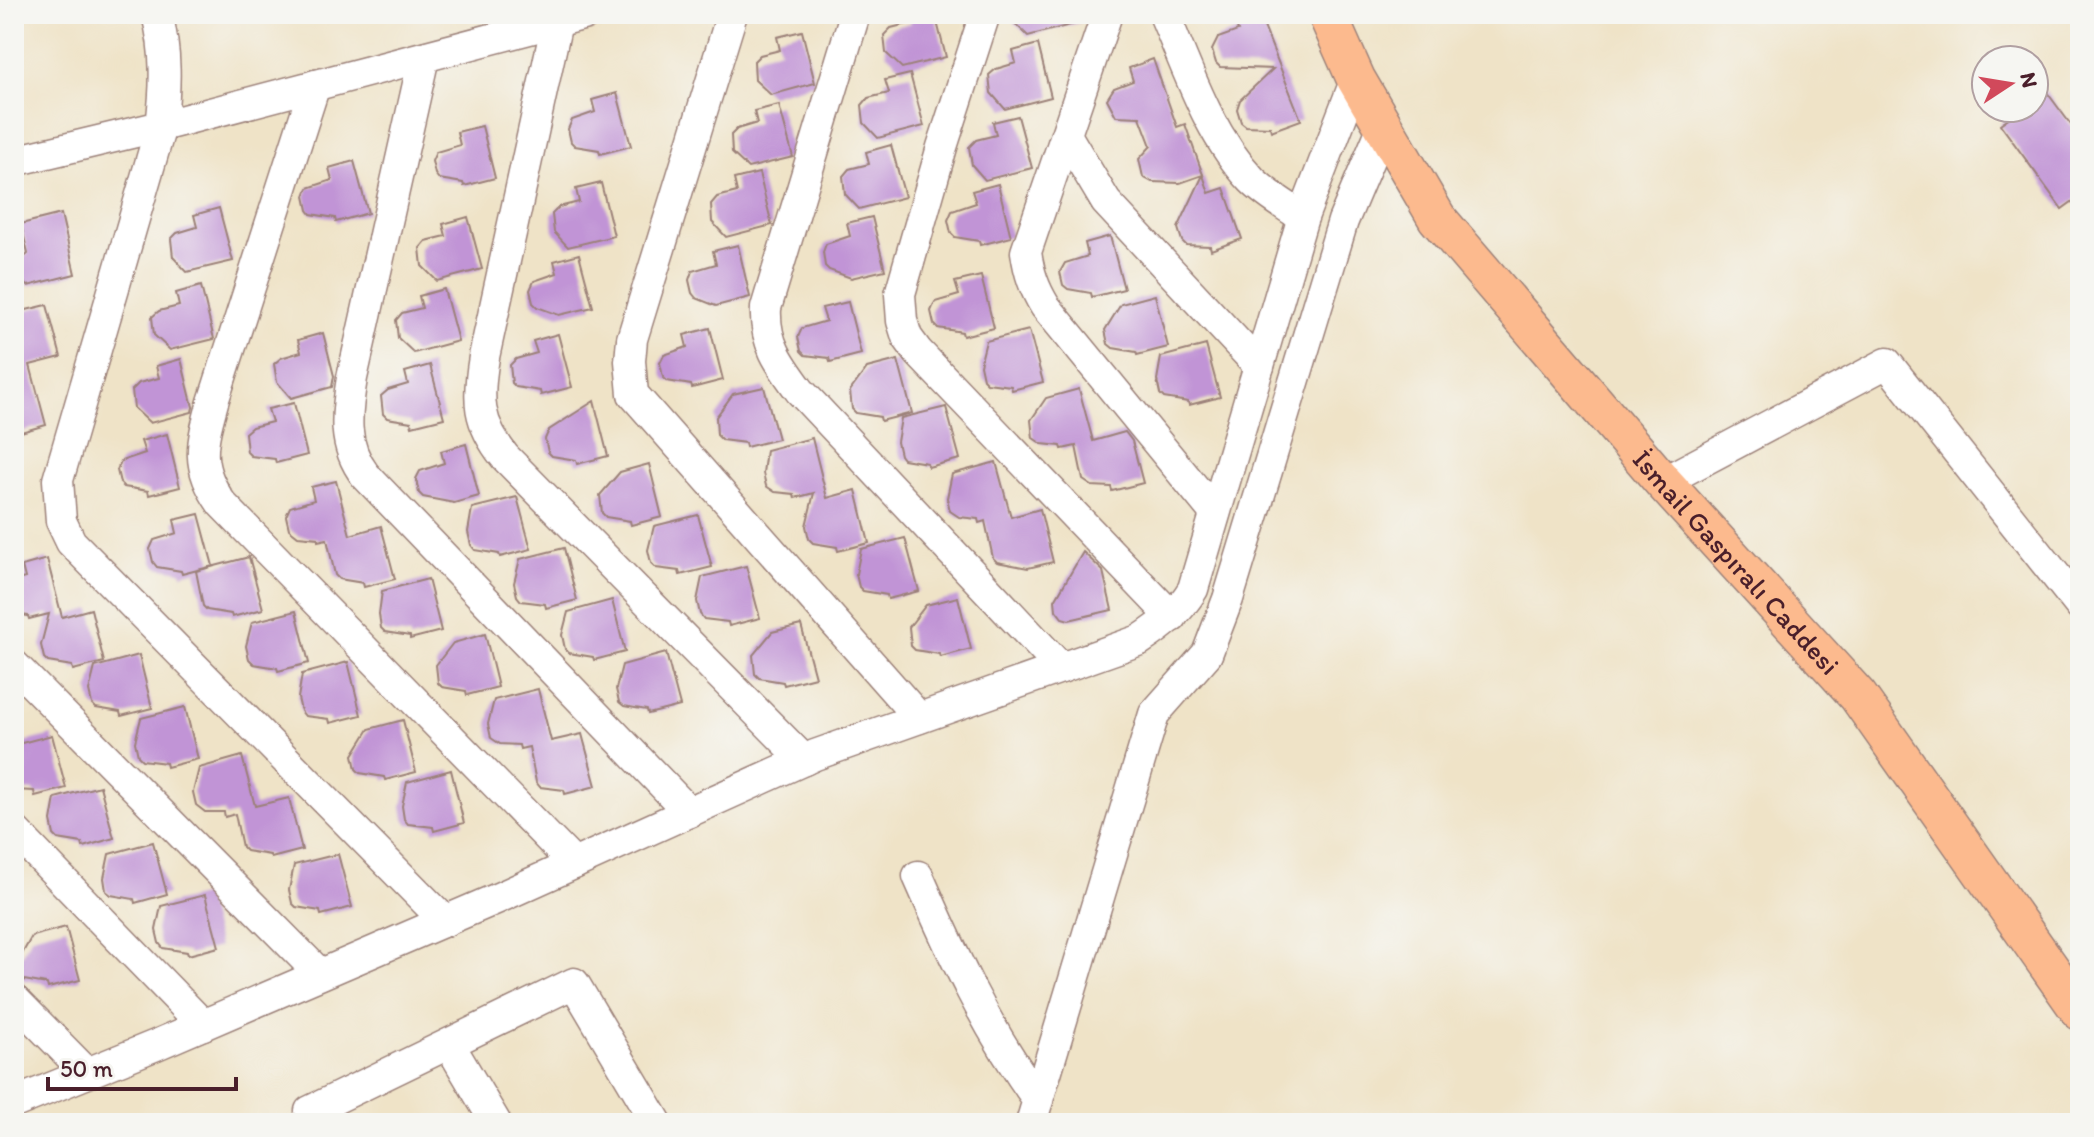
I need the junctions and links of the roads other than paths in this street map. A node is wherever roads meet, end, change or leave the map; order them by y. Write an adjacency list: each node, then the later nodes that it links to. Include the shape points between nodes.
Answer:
1 (157, 14): 13 (street, via 166,84)
2 (732, 14): 24 (street, via 632,339 633,394)
3 (855, 14): 23 (street, via 766,308 769,344 800,391)
4 (985, 14): 21 (street, via 900,294 902,321 918,352)
5 (1107, 14): 14 (street)
6 (1164, 14): 16 (street, via 1228,150 1253,181)
7 (1327, 14): 10 (main road, İsmail Gaspıralı Caddesi)
8 (572, 18): 9 (street); 25 (street, via 484,357 479,403 483,421 505,457)
9 (424, 57): 11 (street); 26 (street, via 352,378 347,420 354,461)
10 (1356, 79): 12 (main road, İsmail Gaspıralı Caddesi); 16 (street)
11 (315, 85): 13 (street); 28 (street, via 207,424 201,445 204,469 222,504)
12 (1384, 124): 18 (main road, İsmail Gaspıralı Caddesi, via 1437,218); 38 (street, via 1343,221 1207,654 1154,714)
13 (161, 126): 15 (street); 30 (street, via 58,480 61,521 71,542)
14 (1066, 135): 17 (street, via 1114,212); 19 (street, via 1026,252 1035,290)
15 (16, 167)
16 (1303, 217): 17 (street)
17 (1259, 366): 19 (street)
18 (1663, 482): 20 (street, via 1887,363); 33 (main road, İsmail Gaspıralı Caddesi, via 1858,696)
19 (1215, 513): 21 (street, via 1193,589)
20 (2080, 606)
21 (1172, 617): 23 (street, via 1140,640)
22 (14, 665): 31 (street)
23 (1061, 668): 24 (street)
24 (919, 718): 25 (street)
25 (804, 760): 26 (street)
26 (689, 812): 28 (street)
27 (14, 830): 34 (street)
28 (574, 864): 30 (street)
29 (918, 876): 38 (street, via 967,986)
30 (445, 921): 31 (street)
31 (320, 974): 34 (street)
32 (14, 999): 36 (street)
33 (2080, 1011)
34 (203, 1025): 36 (street)
35 (449, 1044): 39 (street, via 310,1111); 40 (street); 41 (street, via 574,983)
36 (87, 1073): 37 (street)
37 (14, 1103)
38 (1034, 1112)
39 (317, 1123)
40 (496, 1123)
41 (657, 1123)

